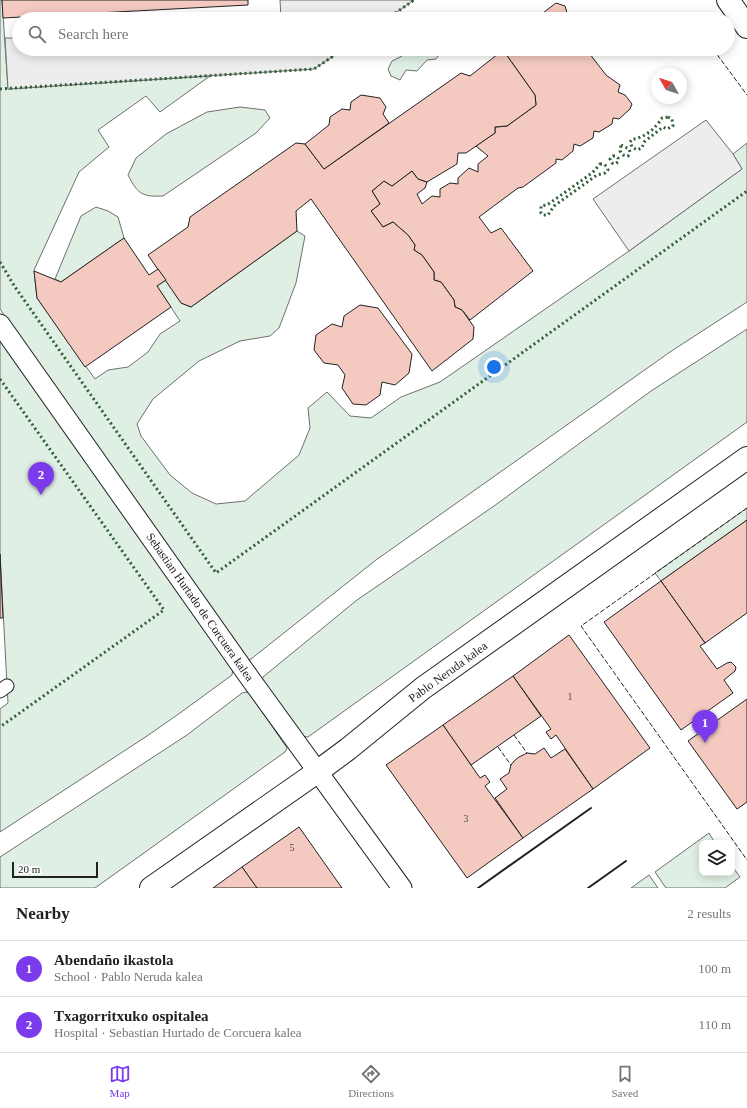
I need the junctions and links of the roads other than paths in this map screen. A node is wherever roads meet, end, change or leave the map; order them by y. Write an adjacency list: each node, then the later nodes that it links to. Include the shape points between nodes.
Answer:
1 (728, 0): 2 (street)
2 (747, 27)
3 (0, 324): 5 (street, Sebastian Hurtado de Corcuera kalea)
4 (747, 458): 5 (street, Pablo Neruda kalea, via 423,688)
5 (317, 772): 6 (street, Pablo Neruda kalea); 7 (street, Sebastian Hurtado de Corcuera kalea)
6 (151, 888)
7 (402, 888)

